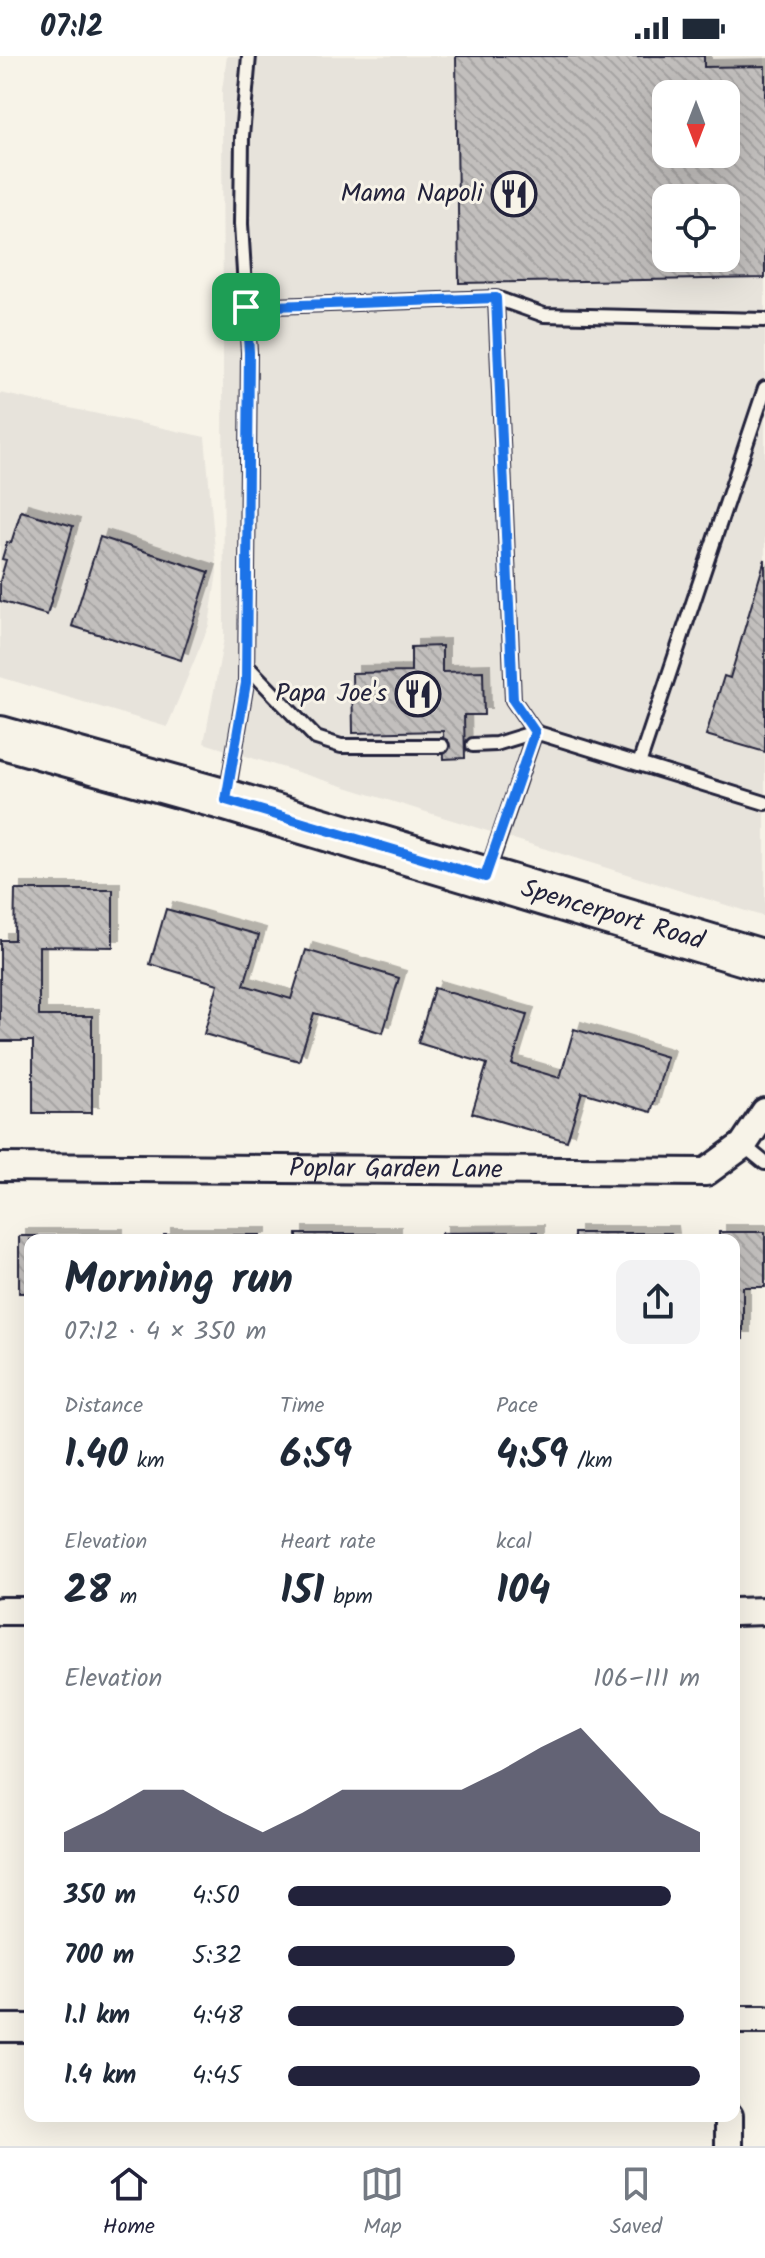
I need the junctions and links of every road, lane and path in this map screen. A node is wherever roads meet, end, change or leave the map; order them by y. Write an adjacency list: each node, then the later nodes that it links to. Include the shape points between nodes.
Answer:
1 (249, 56): 3 (lane, via 241,224)
2 (496, 298): 3 (lane); 4 (lane, via 544,315); 7 (lane, via 513,700)
3 (246, 307): 6 (lane)
4 (765, 320)
5 (765, 388): 11 (lane)
6 (246, 665): 10 (lane, via 316,738 341,746); 12 (lane)
7 (535, 732): 9 (lane); 11 (lane); 14 (lane)
8 (0, 737): 12 (main road, Spencerport Road)
9 (473, 745)
10 (442, 746)
11 (639, 764): 13 (lane)
12 (226, 800): 14 (main road, Spencerport Road)
13 (765, 803)
14 (485, 877): 15 (main road, Spencerport Road)
15 (765, 961)
16 (765, 1112): 17 (street, Poplar Garden Lane)
17 (743, 1145): 18 (lane); 19 (street, Poplar Garden Lane, via 706,1172)
18 (765, 1163)
19 (0, 1167)
20 (0, 1611): 21 (street)
21 (24, 1611)
22 (765, 1611): 23 (street)
23 (740, 1612)
24 (740, 2020): 25 (street)
25 (765, 2020)
26 (0, 2028): 27 (street)
27 (24, 2028)
28 (729, 2122): 29 (street)
29 (729, 2146)

